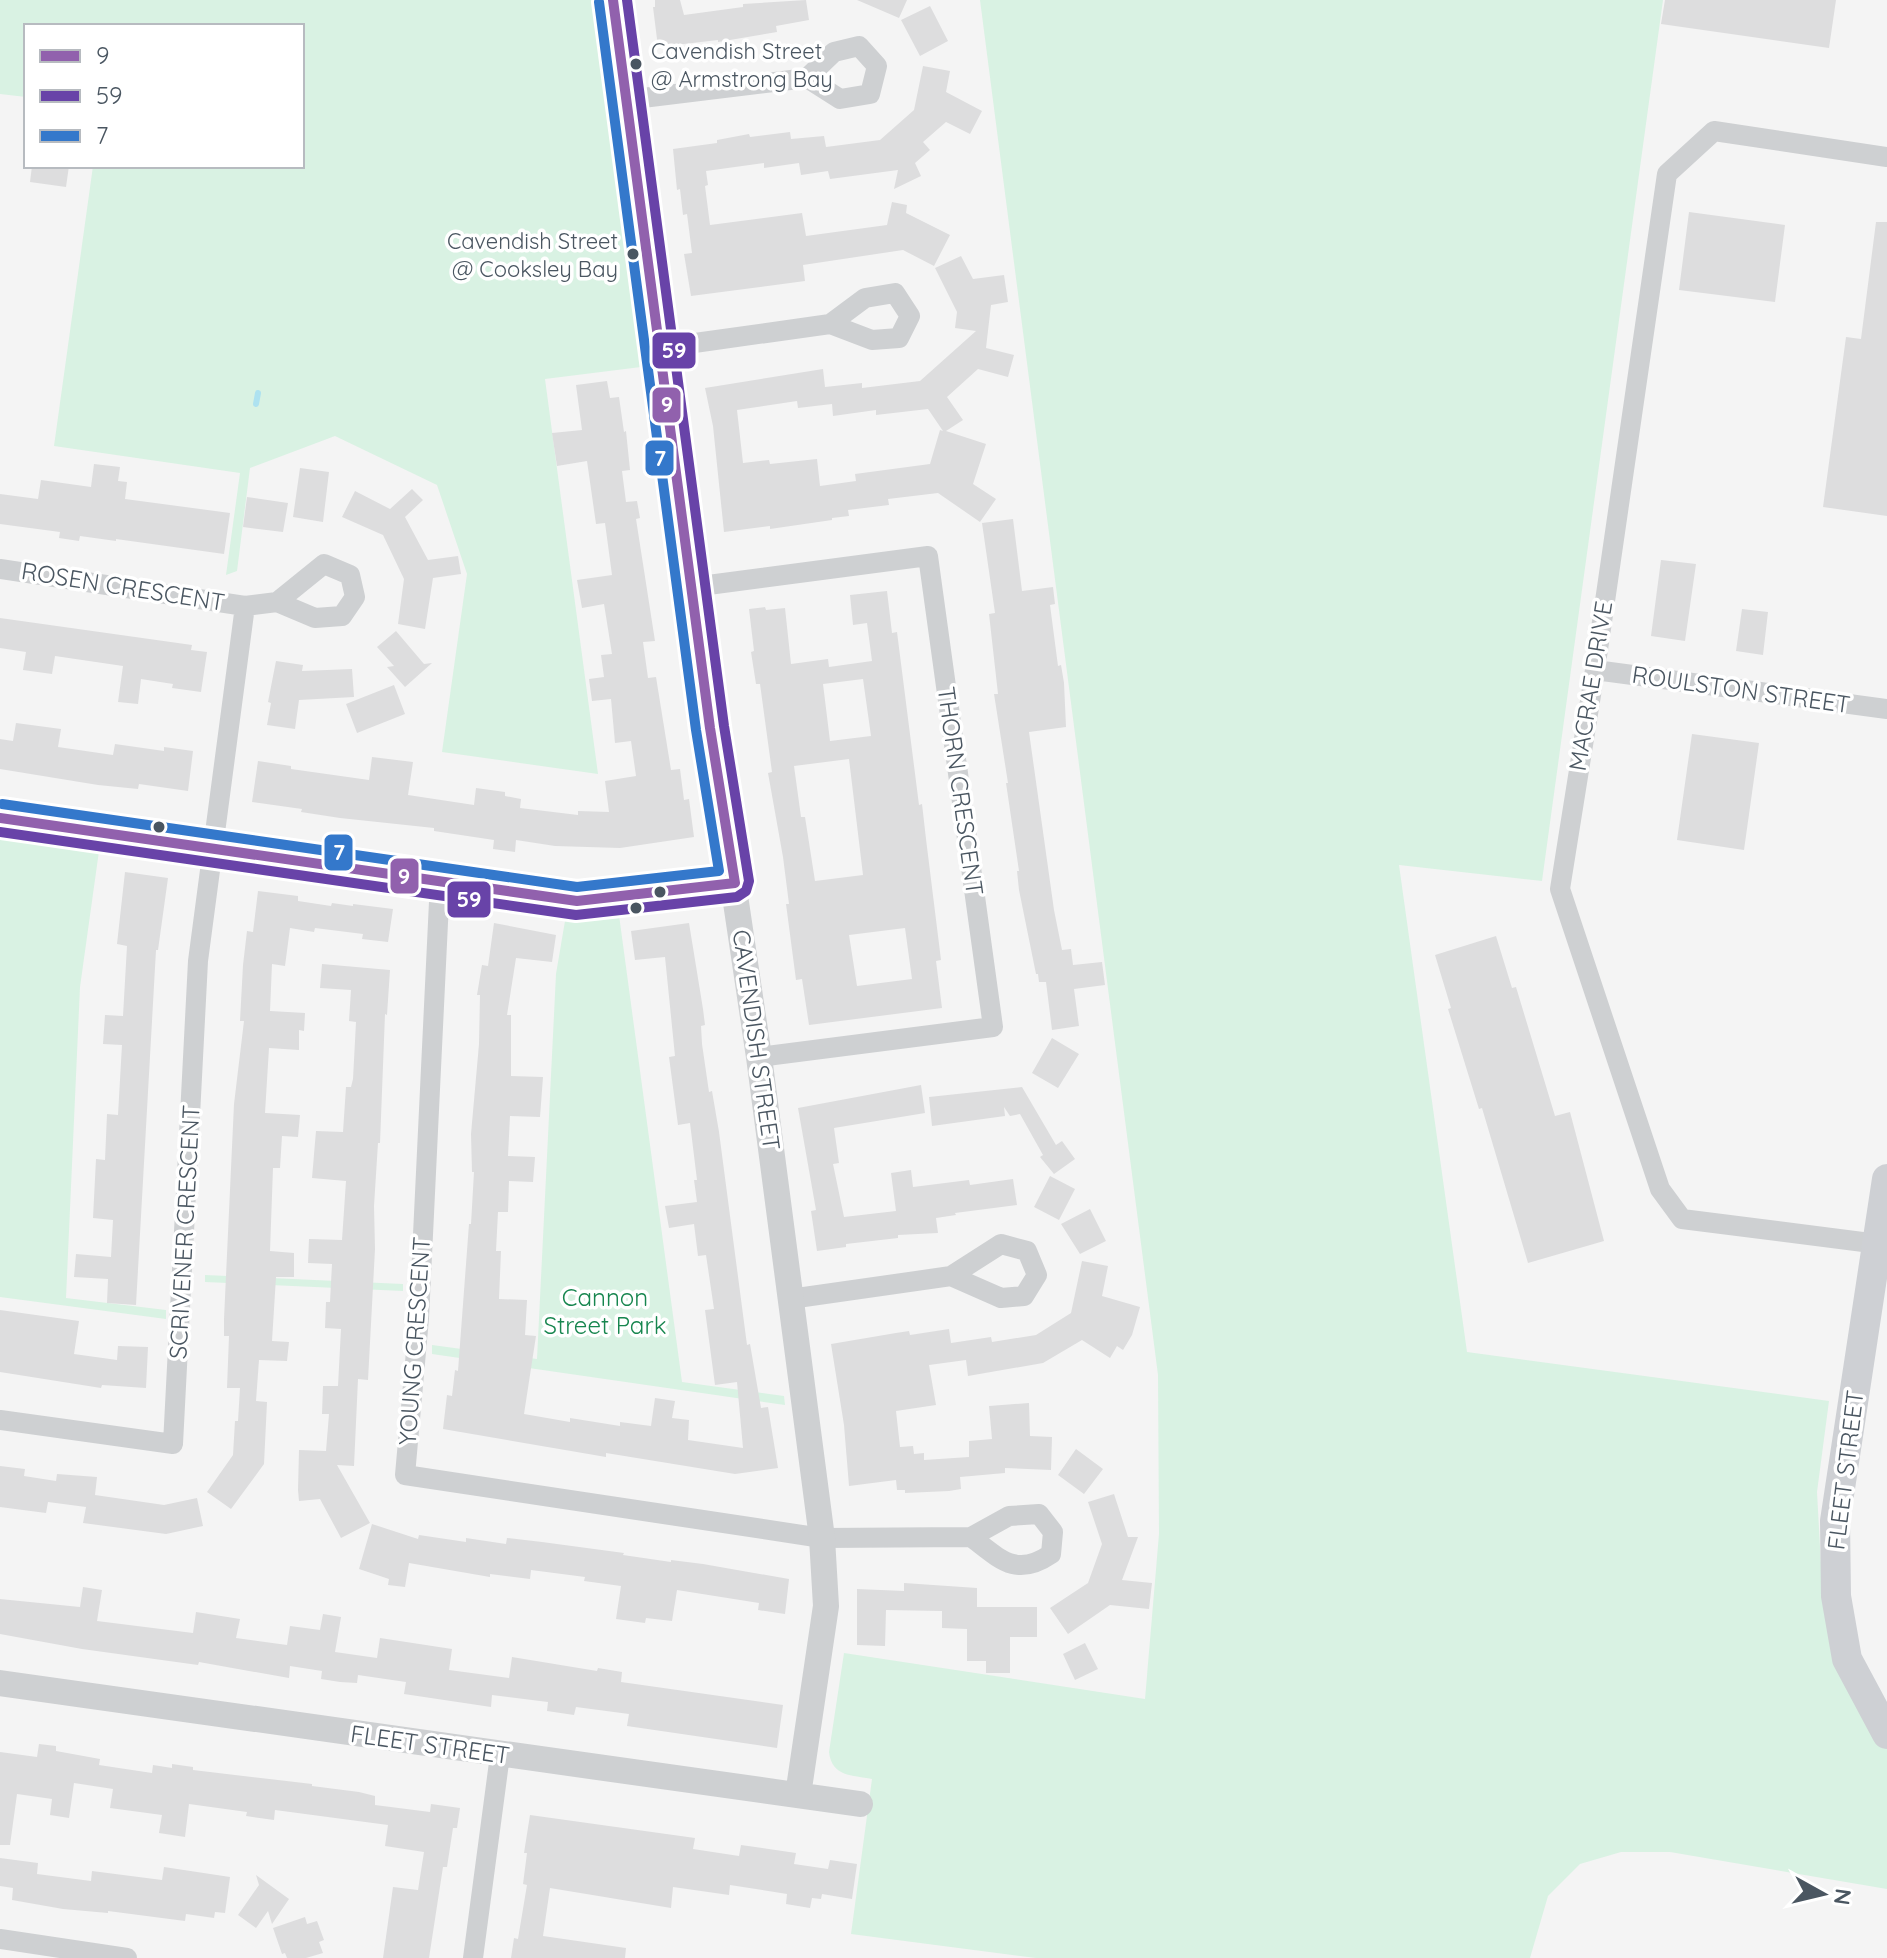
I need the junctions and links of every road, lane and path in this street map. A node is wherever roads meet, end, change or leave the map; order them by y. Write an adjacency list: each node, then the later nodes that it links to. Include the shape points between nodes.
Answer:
1 (613, 0): 3 (street, CAVENDISH STREET)
2 (807, 78): 3 (street)
3 (626, 100): 6 (street, CAVENDISH STREET)
4 (1887, 157): 11 (street, MACRAE DRIVE, via 1714,131 1667,174)
5 (830, 324): 6 (street)
6 (659, 348): 8 (street, CAVENDISH STREET)
7 (0, 569): 10 (street, ROSEN CRESCENT)
8 (693, 587): 16 (street, CAVENDISH STREET); 17 (street, THORN CRESCENT, via 928,556 993,1027)
9 (277, 602): 10 (street, ROSEN CRESCENT)
10 (245, 606): 14 (street, ROSEN CRESCENT)
11 (1595, 670): 12 (street, ROULSTON STREET); 19 (street, MACRAE DRIVE, via 1560,889 1660,1189 1682,1219)
12 (1887, 709)
13 (0, 818): 14 (street)
14 (214, 847): 15 (street); 22 (street, SCRIVENER CRESCENT, via 198,961 173,1444)
15 (440, 881): 16 (street, via 577,901); 24 (street, YOUNG CRESCENT, via 419,1318 405,1475)
16 (735, 883): 17 (street, CAVENDISH STREET)
17 (759, 1057): 21 (street, CAVENDISH STREET)
18 (1887, 1179): 19 (main road, FLEET STREET)
19 (1882, 1244): 26 (main road, FLEET STREET, via 1835,1521 1836,1596 1847,1659)
20 (951, 1276): 21 (street)
21 (790, 1299): 24 (street, CAVENDISH STREET)
22 (0, 1420)
23 (971, 1537): 24 (street)
24 (822, 1538): 28 (street, CAVENDISH STREET, via 826,1606)
25 (0, 1683): 27 (street, FLEET STREET)
26 (1887, 1734)
27 (500, 1755): 28 (street, FLEET STREET); 32 (street)
28 (798, 1795): 29 (street, FLEET STREET)
29 (860, 1804)
30 (0, 1939): 31 (street)
31 (127, 1958)
32 (473, 1958)

